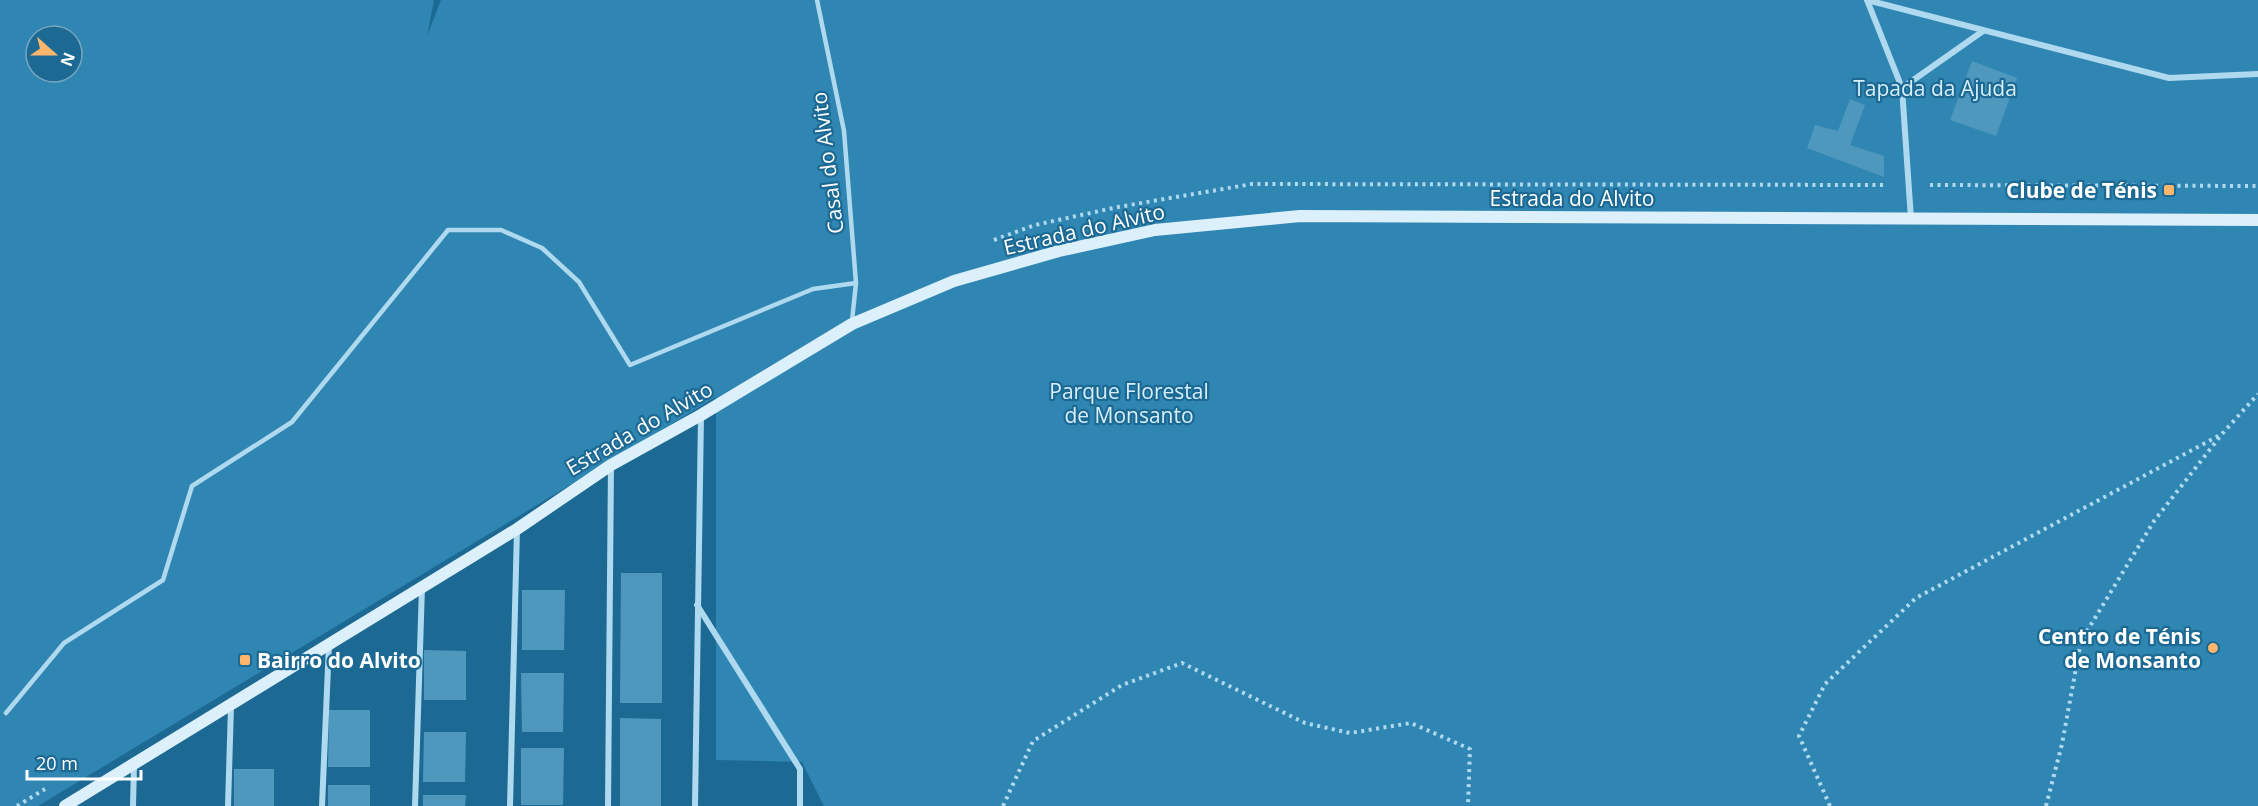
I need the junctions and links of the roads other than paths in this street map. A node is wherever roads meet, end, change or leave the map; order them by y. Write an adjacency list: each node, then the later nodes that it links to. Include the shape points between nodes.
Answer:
1 (818, 0): 8 (lane, Casal do Alvito, via 844,131)
2 (1867, 0): 3 (street); 5 (street)
3 (1983, 31): 4 (street, via 2169,78); 5 (street)
4 (2258, 74)
5 (1902, 88): 6 (street)
6 (1911, 219): 7 (street, Estrada do Alvito); 9 (street, Estrada do Alvito, via 1300,216 1155,230 1059,251 954,281)
7 (2258, 220)
8 (856, 283): 9 (lane, Casal do Alvito); 17 (lane, via 813,290 630,365 579,282 542,248 501,230 448,230 292,422 192,486 163,580 64,643)
9 (852, 324): 10 (street, Estrada do Alvito)
10 (701, 416): 11 (street, Estrada do Alvito); 14 (street)
11 (611, 465): 12 (street, Estrada do Alvito); 25 (street)
12 (517, 529): 13 (street, Estrada do Alvito); 24 (street)
13 (422, 586): 15 (street, Estrada do Alvito); 23 (street)
14 (696, 604): 26 (street); 27 (street, via 800,769)
15 (329, 643): 16 (street, Estrada do Alvito); 22 (street)
16 (231, 705): 18 (street, Estrada do Alvito); 21 (street)
17 (6, 713)
18 (134, 764): 19 (street, Estrada do Alvito); 20 (street)
19 (65, 806)
20 (133, 806)
21 (228, 806)
22 (322, 806)
23 (415, 806)
24 (510, 806)
25 (608, 806)
26 (694, 806)
27 (800, 806)

